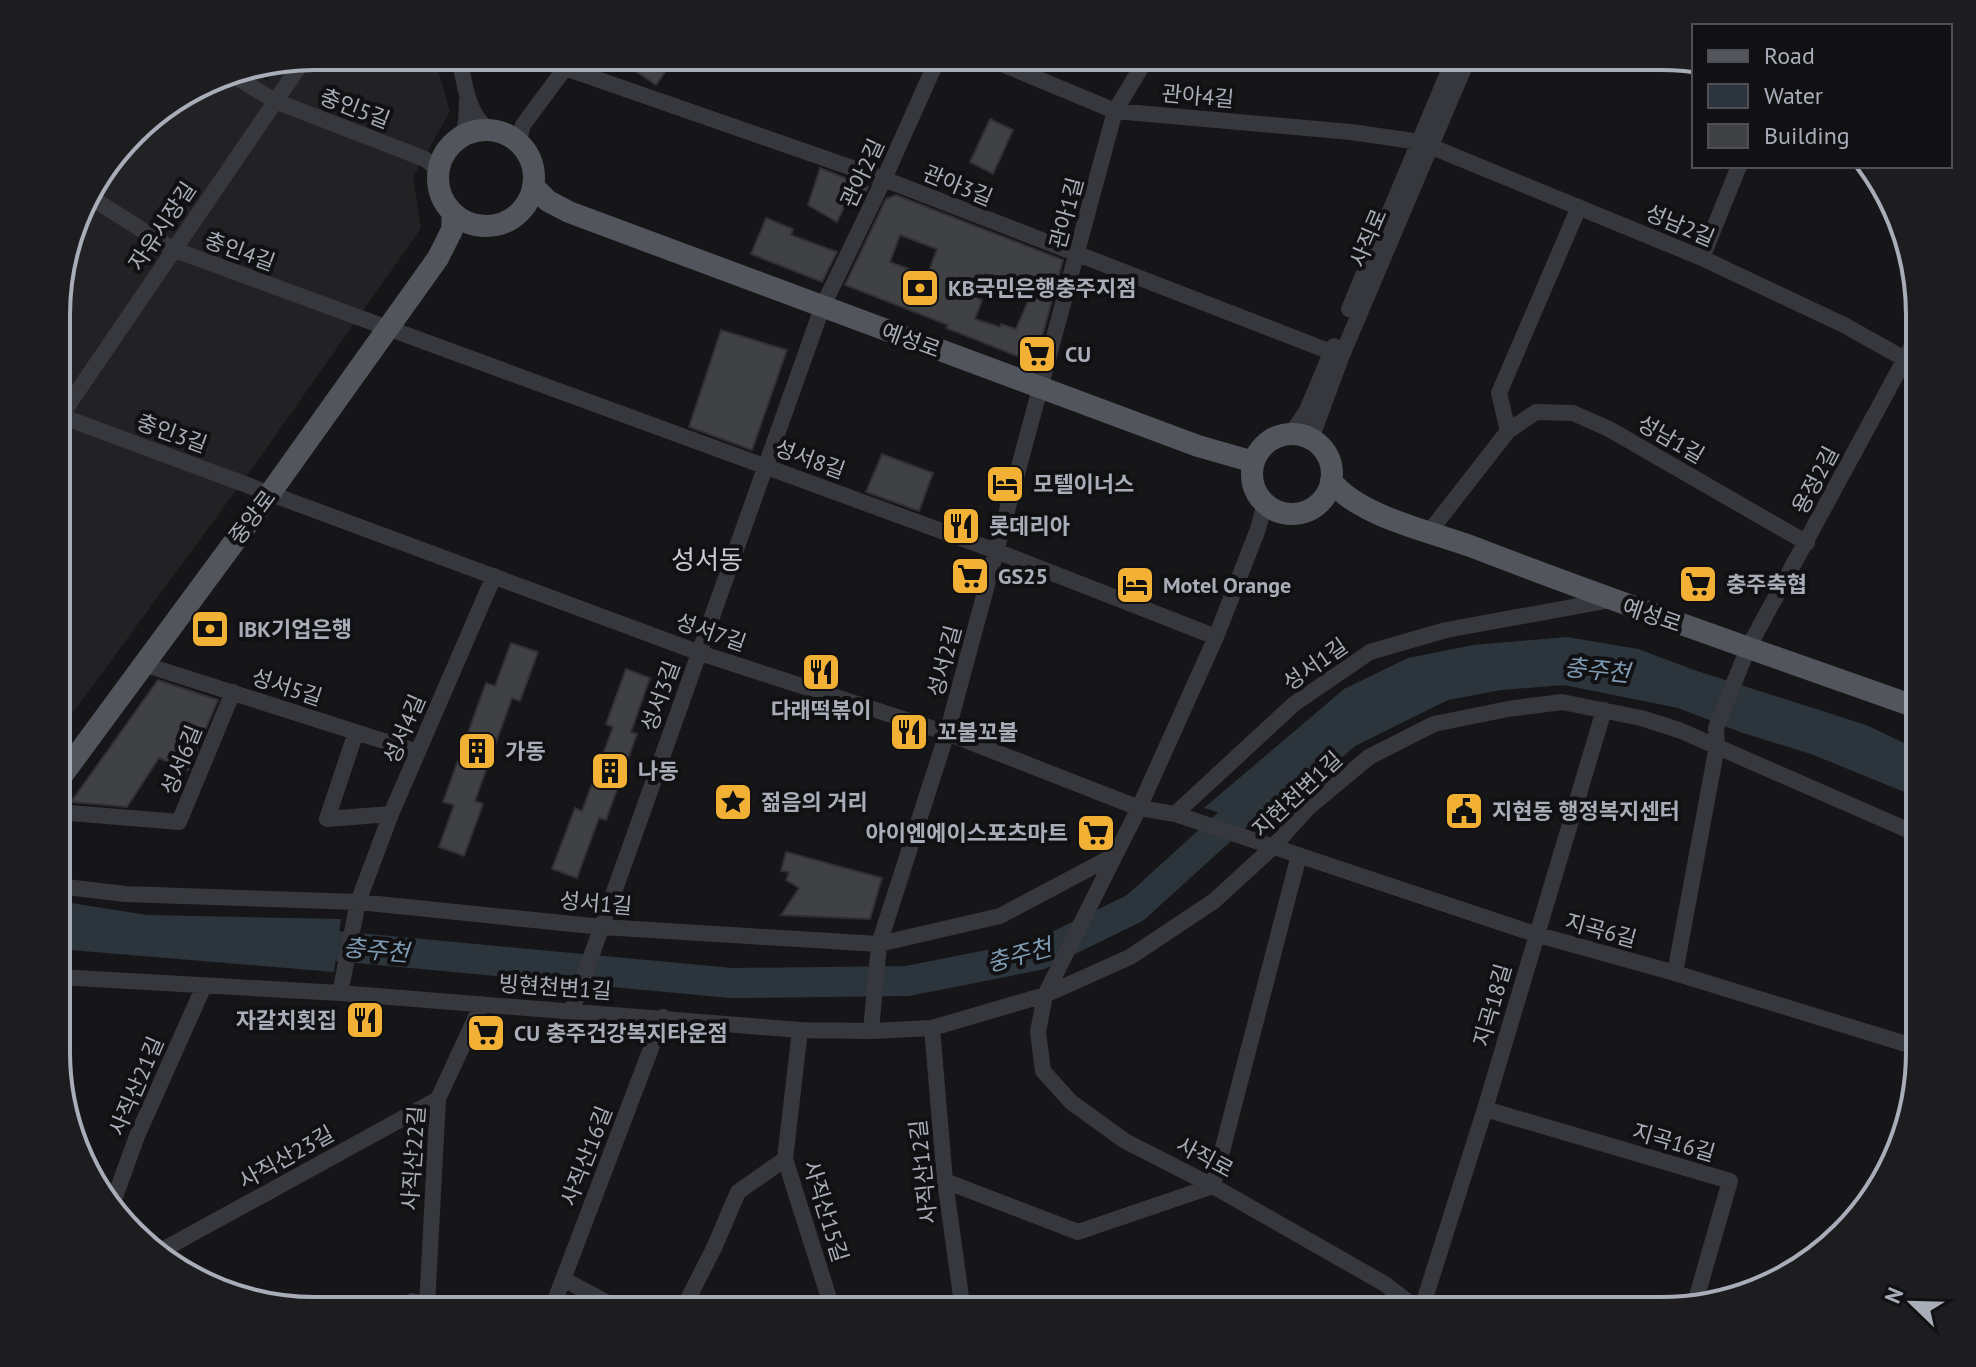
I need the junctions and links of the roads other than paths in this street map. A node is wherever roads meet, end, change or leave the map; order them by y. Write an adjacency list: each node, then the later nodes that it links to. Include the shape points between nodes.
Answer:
1 (462, 70): 11 (street)
2 (563, 70): 14 (street)
3 (592, 70): 19 (street, 관아3길)
4 (933, 70): 19 (street, 관아2길)
5 (296, 71): 12 (street, 자유시장길)
6 (1018, 71): 13 (street, 관아4길)
7 (1139, 71): 13 (street, 관아1길)
8 (1450, 71): 16 (street, 사직로)
9 (1462, 71): 16 (street, 사직로)
10 (242, 81): 12 (street, 충인5길)
11 (466, 91): 14 (street, via 478,121); 15 (street)
12 (275, 101): 17 (street, 충인5길); 27 (street, 자유시장길)
13 (1115, 111): 16 (street, 관아4길, via 1351,132); 29 (street, 관아1길)
14 (510, 134): 15 (main road, via 474,132); 20 (main road, via 531,163)
15 (461, 138): 17 (main road)
16 (1425, 144): 22 (street, 성남2길); 33 (street, 사직로); 40 (street, 사직로, via 1342,355)
17 (436, 162): 25 (main road, via 441,194)
18 (1738, 168): 30 (street)
19 (884, 179): 29 (street, 관아3길); 31 (street, 관아2길)
20 (533, 186): 23 (main road); 24 (main road, 예성로)
21 (98, 202): 27 (street, 충인4길)
22 (1579, 207): 30 (street, 성남2길); 39 (street, via 1499,393)
23 (522, 210): 24 (main road, 예성로, via 539,206); 26 (main road, via 503,223)
24 (569, 212): 31 (main road, 예성로)
25 (453, 213): 26 (main road); 28 (main road, 중앙로)
26 (481, 226): 28 (main road, 중앙로)
27 (172, 249): 32 (street, 충인4길); 37 (street, 자유시장길)
28 (443, 252): 32 (main road, 중앙로)
29 (1078, 256): 33 (street, 관아3길); 36 (street, 관아1길)
30 (1702, 258): 34 (street, 성남2길)
31 (822, 308): 36 (main road, 예성로); 42 (street, 성서3길)
32 (388, 330): 42 (street, 성서8길); 44 (main road, 중앙로)
33 (1331, 352): 40 (street, 사직로)
34 (1905, 359)
35 (1905, 375): 49 (street, 용정2길)
36 (1042, 387): 41 (main road, 예성로); 50 (street, 성서2길)
37 (70, 400)
38 (70, 421): 44 (street, 충인3길)
39 (1508, 431): 48 (street, 성남1길); 49 (street, 성남1길, via 1536,412 1573,413)
40 (1301, 436): 41 (main road, via 1268,442); 43 (main road, via 1326,452)
41 (1254, 462): 45 (main road, via 1254,484)
42 (766, 466): 50 (street, 성서8길); 55 (street, 성서3길)
43 (1331, 481): 46 (main road); 47 (main road, via 1345,496)
44 (271, 492): 51 (street, 성서7길); 56 (main road, 중앙로)
45 (1265, 503): 46 (main road, via 1296,514); 53 (street)
46 (1315, 506): 47 (main road)
47 (1387, 517): 48 (main road, 예성로)
48 (1430, 531): 52 (main road, 예성로)
49 (1807, 543): 54 (street, 용정2길)
50 (996, 551): 53 (street, 성서8길); 61 (street, 성서2길)
51 (494, 576): 55 (street, 성서7길); 63 (street, 성서4길)
52 (1611, 600): 54 (main road, 예성로); 68 (street, 성서1길, via 1446,630 1370,652 1294,704)
53 (1216, 637): 65 (street)
54 (1748, 648): 58 (main road, 예성로); 62 (street, 용정2길, via 1716,728)
55 (700, 653): 61 (street, 성서7길); 75 (street, 성서3길)
56 (143, 664): 57 (street, 성서5길); 64 (main road, 중앙로)
57 (233, 692): 60 (street, 성서5길); 66 (street, 성서6길, via 179,822)
58 (1905, 703)
59 (1604, 710): 62 (street, 지현천변1길); 70 (street, 지현천변1길, via 1562,702 1434,724 1369,757 1309,807); 76 (street, 지곡18길)
60 (356, 732): 63 (street, 성서5길); 67 (street, via 327,819)
61 (947, 733): 65 (street, 성서7길); 77 (street, 성서2길)
62 (1717, 746): 69 (street, 지현천변1길); 78 (street)
63 (418, 752): 67 (street, 성서4길)
64 (71, 764)
65 (1139, 808): 68 (street, 성서7길); 72 (street)
66 (71, 813)
67 (391, 814): 74 (street, 성서4길)
68 (1175, 814): 70 (street, 지곡6길)
69 (1905, 829)
70 (1273, 847): 71 (street, 지곡6길); 82 (street, 지현천변1길, via 1214,901 1130,957)
71 (1299, 855): 76 (street, 지곡6길); 94 (street)
72 (1113, 856): 77 (street, 성서1길, via 1000,916); 82 (street, 사직로)
73 (71, 888): 74 (street, 성서1길)
74 (358, 902): 75 (street, 성서1길); 81 (street, 성서4길)
75 (602, 927): 77 (street, 성서1길); 84 (street, 성서3길)
76 (1535, 934): 78 (street, 지곡6길); 91 (street, 지곡18길)
77 (879, 944): 88 (street, 성서2길)
78 (1675, 973): 89 (street, 지곡6길)
79 (71, 978): 80 (street, 빙현천변1길)
80 (204, 986): 81 (street, 빙현천변1길); 95 (street, 사직산21길)
81 (340, 993): 83 (street, 빙현천변1길)
82 (1045, 995): 86 (street, 빙현천변1길); 94 (street, 사직로, via 1038,1032 1043,1071 1071,1102 1125,1141)
83 (482, 1004): 84 (street, 빙현천변1길); 90 (street, 사직산22길)
84 (572, 1010): 85 (street, 빙현천변1길)
85 (663, 1017): 87 (street, 빙현천변1길); 97 (street, 사직산16길)
86 (932, 1028): 88 (street, 빙현천변1길); 93 (street, 사직산12길)
87 (800, 1030): 88 (street, 빙현천변1길); 92 (street, 사직산15길)
88 (871, 1031)
89 (1905, 1044)
90 (438, 1099): 96 (street, 사직산23길); 99 (street, 사직산22길)
91 (1485, 1109): 98 (street, 지곡16길, via 1730,1181); 106 (street, 지곡18길)
92 (785, 1159): 102 (street, via 738,1192); 103 (street, 사직산15길)
93 (945, 1181): 94 (street, via 1078,1232); 104 (street, 사직산12길)
94 (1213, 1186): 105 (street, 사직로)
95 (116, 1194)
96 (168, 1247)
97 (563, 1279): 100 (street, 사직산16길); 101 (street)
98 (1698, 1294)
99 (427, 1296)
100 (557, 1296)
101 (595, 1296)
102 (689, 1296)
103 (828, 1296)
104 (961, 1296)
105 (1402, 1297)
106 (1425, 1297)

